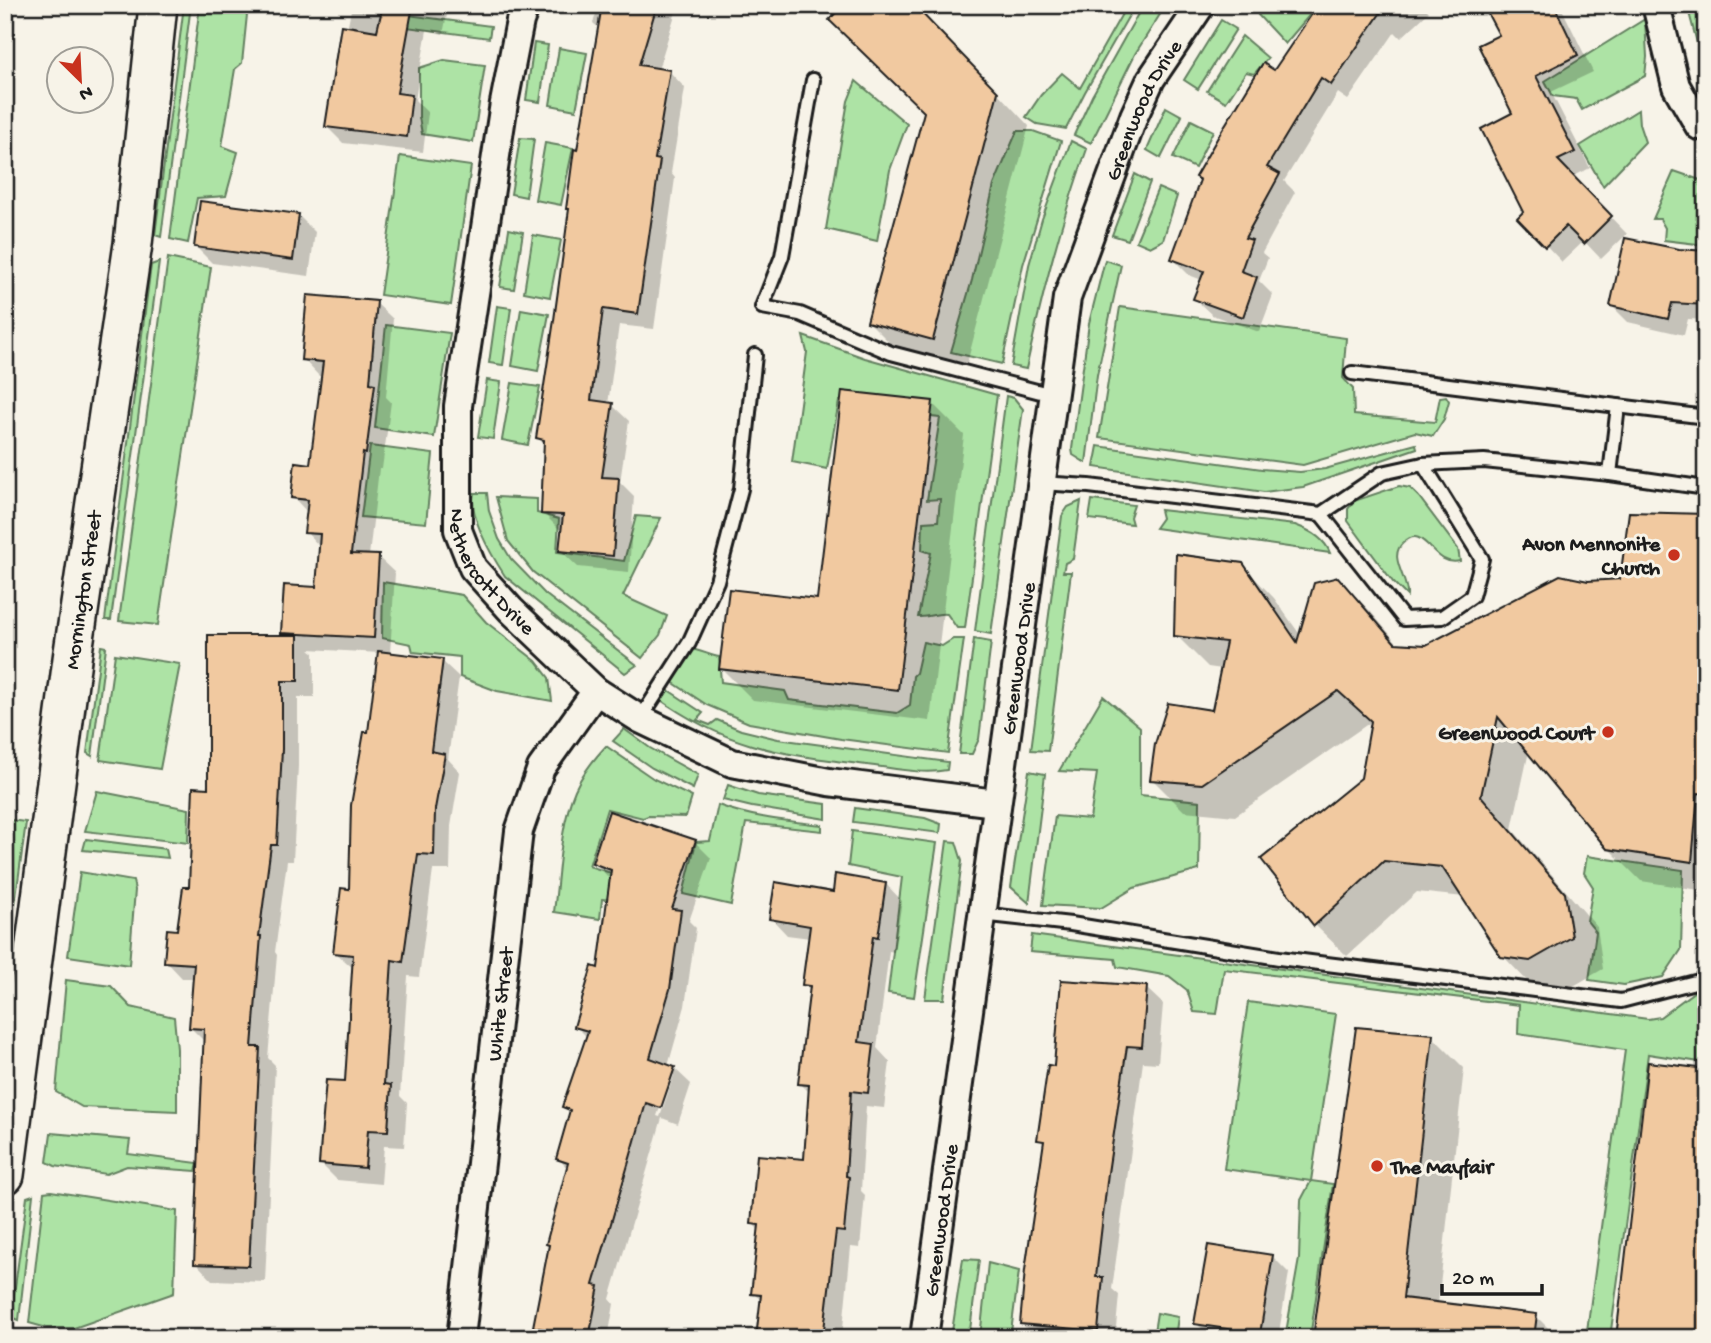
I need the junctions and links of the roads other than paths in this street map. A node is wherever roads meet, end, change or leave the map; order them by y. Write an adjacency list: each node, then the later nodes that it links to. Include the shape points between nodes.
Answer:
1 (158, 5): 22 (main road, Mornington Street, via 133,244 72,659)
2 (526, 5): 17 (street, Nethercott Drive, via 504,103 458,406 458,530 473,568)
3 (1201, 5): 9 (street, Greenwood Drive, via 1151,79 1086,243 1067,298)
4 (1656, 5): 6 (street, via 1676,86 1699,126)
5 (813, 80): 9 (lane, via 782,256 762,307 800,314 891,353)
6 (1706, 127)
7 (755, 355): 18 (lane, via 741,489 717,581 689,643)
8 (1352, 373): 10 (lane)
9 (1052, 396): 14 (street, Greenwood Drive)
10 (1618, 406): 11 (lane); 13 (lane)
11 (1706, 417)
12 (1423, 464): 13 (lane, via 1485,461); 16 (lane, via 1382,473); 16 (lane, via 1482,559 1472,596 1442,617 1404,619)
13 (1610, 474): 15 (lane)
14 (1040, 483): 16 (lane); 19 (street, Greenwood Drive)
15 (1706, 488)
16 (1321, 514)
17 (596, 691): 18 (street, Nethercott Drive); 23 (street, White Street, via 541,768 519,831)
18 (640, 719): 19 (street, Nethercott Drive, via 732,763 830,782)
19 (996, 803): 20 (street, Greenwood Drive)
20 (981, 914): 21 (lane, via 1621,1002 1699,981); 24 (street, Greenwood Drive)
21 (1706, 974)
22 (5, 1175)
23 (461, 1338)
24 (924, 1338)

